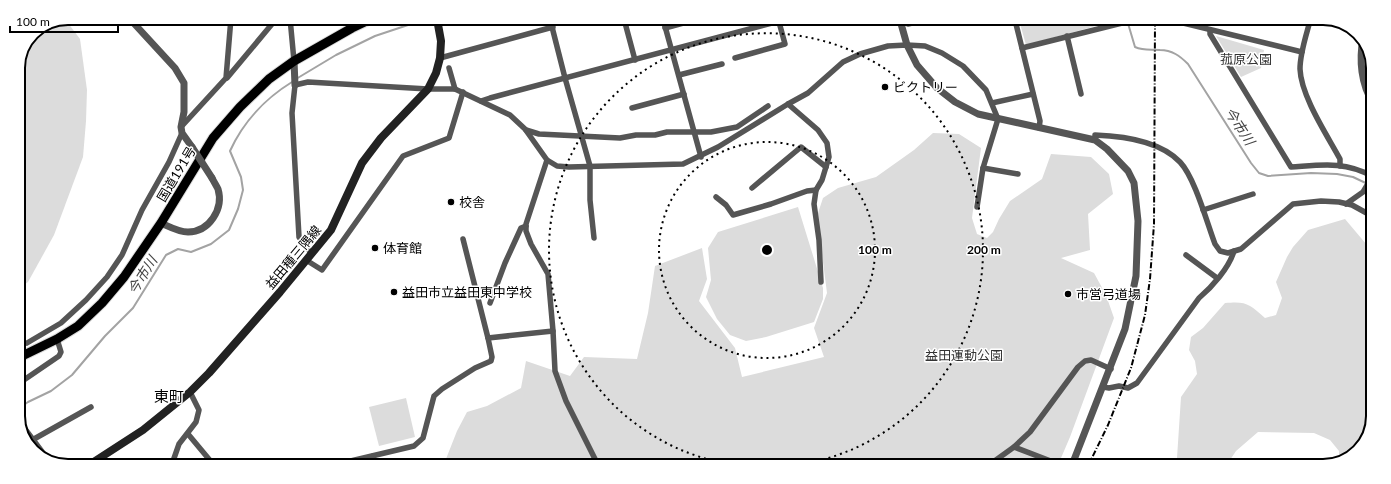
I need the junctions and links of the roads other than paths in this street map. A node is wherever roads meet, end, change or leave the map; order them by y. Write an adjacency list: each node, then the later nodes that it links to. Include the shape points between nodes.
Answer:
1 (135, 25): 51 (street, via 175,68 184,83)
2 (230, 25): 34 (street)
3 (271, 25): 34 (street)
4 (291, 25): 30 (street)
5 (358, 25): 30 (highway, 国道191号)
6 (438, 25): 27 (main road, 益田種三隅線)
7 (552, 25): 18 (street)
8 (626, 25): 29 (street)
9 (664, 25): 19 (street)
10 (676, 25): 19 (street)
11 (768, 25): 24 (street)
12 (780, 25): 28 (street, via 786,44)
13 (901, 25): 22 (street)
14 (1016, 25): 23 (street)
15 (1114, 25): 21 (street)
16 (1190, 25): 20 (street)
17 (1309, 25): 26 (street)
18 (553, 28): 27 (street); 35 (street)
19 (665, 28): 24 (street)
20 (1210, 30): 26 (street); 59 (street, via 1214,41 1292,167)
21 (1067, 36): 23 (street); 43 (street)
22 (907, 45): 45 (street, via 925,46 963,66 986,90); 46 (street, via 872,50 843,62 808,93); 49 (street, via 917,65 937,88 954,102 978,114)
23 (1022, 48): 42 (street)
24 (672, 50): 29 (street); 33 (street)
25 (1362, 50): 37 (street, via 1363,81)
26 (1302, 52): 59 (street, via 1302,84 1340,159)
27 (440, 58): 38 (main road, 益田種三隅線)
28 (735, 58)
29 (635, 60): 35 (street)
30 (294, 61): 36 (street); 73 (highway, 国道191号, via 269,79 213,138)
31 (722, 64): 33 (street)
32 (449, 68): 39 (street)
33 (679, 75): 41 (street)
34 (226, 78): 51 (street)
35 (565, 78): 44 (street); 54 (street)
36 (295, 85): 38 (street, via 308,82); 79 (street, via 292,113 299,237)
37 (1366, 88)
38 (428, 89): 39 (street); 79 (main road, 益田種三隅線, via 362,163 330,230)
39 (455, 89): 40 (street)
40 (463, 92): 44 (street); 79 (street, via 449,138 403,156 322,270)
41 (684, 94): 48 (street); 53 (street)
42 (1033, 94): 45 (street); 50 (street, via 1040,121)
43 (1082, 94)
44 (481, 101): 52 (street, via 510,115)
45 (992, 103): 49 (street)
46 (788, 104): 56 (street); 60 (street, via 818,130 827,143 829,157)
47 (768, 106): 53 (street, via 737,127 711,132)
48 (632, 108)
49 (998, 119): 50 (street); 61 (street)
50 (1039, 128): 55 (street)
51 (181, 130): 73 (street, bridge, via 212,178 218,190 219,202 215,215 200,231 176,230); 86 (street, via 169,162 142,210 122,255 107,277 61,323)
52 (525, 130): 54 (street, via 539,134); 57 (street)
53 (694, 131): 54 (street, via 620,138); 56 (street)
54 (582, 135): 58 (street)
55 (1095, 140): 71 (street, via 1095,135 1114,136 1155,146 1168,153 1186,170); 88 (street, via 1128,171 1134,183 1137,213 1136,276 1125,329)
56 (701, 156): 58 (street, via 683,164)
57 (547, 160): 58 (street, via 557,166); 74 (street)
58 (590, 166): 75 (street)
59 (1340, 166): 63 (street)
60 (826, 167): 65 (street, via 801,147); 66 (street)
61 (983, 168): 62 (street); 70 (street)
62 (1018, 174)
63 (1366, 174)
64 (1366, 187): 69 (street)
65 (752, 188)
66 (816, 190): 68 (street, via 733,216 726,205); 81 (street, via 814,204)
67 (1253, 194): 71 (street)
68 (716, 197)
69 (1346, 204): 72 (street); 77 (street, via 1320,201 1293,204 1246,246)
70 (977, 207)
71 (1203, 210): 77 (street, via 1220,251)
72 (1366, 213)
73 (161, 224): 84 (highway, 国道191号, via 124,277 102,303 78,326)
74 (526, 226): 82 (street, via 521,228); 83 (street, via 531,244 548,274)
75 (594, 238)
76 (463, 239): 85 (street)
77 (1234, 252): 80 (street)
78 (1186, 255): 80 (street)
79 (309, 257): 91 (main road, 益田種三隅線)
80 (1217, 278): 90 (street, via 1199,298 1137,383 1128,388)
81 (821, 282)
82 (490, 303)
83 (553, 331): 85 (street); 104 (street, via 555,371 566,401)
84 (57, 338): 87 (highway, 国道191号); 89 (street, via 61,352 59,356)
85 (488, 338): 98 (street, via 491,361 475,368 434,396 423,438 414,446)
86 (27, 343)
87 (25, 354)
88 (1111, 369): 90 (street); 96 (street, via 1091,360 1085,361 1030,432)
89 (25, 379)
90 (1103, 387): 107 (street)
91 (190, 392): 94 (street, via 199,410 196,422); 99 (main road, 益田種三隅線, via 143,430)
92 (91, 407): 95 (street)
93 (27, 431): 95 (street)
94 (188, 434): 100 (street, via 179,444); 101 (street)
95 (34, 439): 97 (street)
96 (1014, 447): 105 (street); 106 (street)
97 (40, 448)
98 (373, 456): 102 (street); 103 (street)
99 (100, 459)
100 (174, 459)
101 (209, 459)
102 (360, 459)
103 (373, 459)
104 (595, 459)
105 (997, 459)
106 (1044, 459)
107 (1075, 459)

